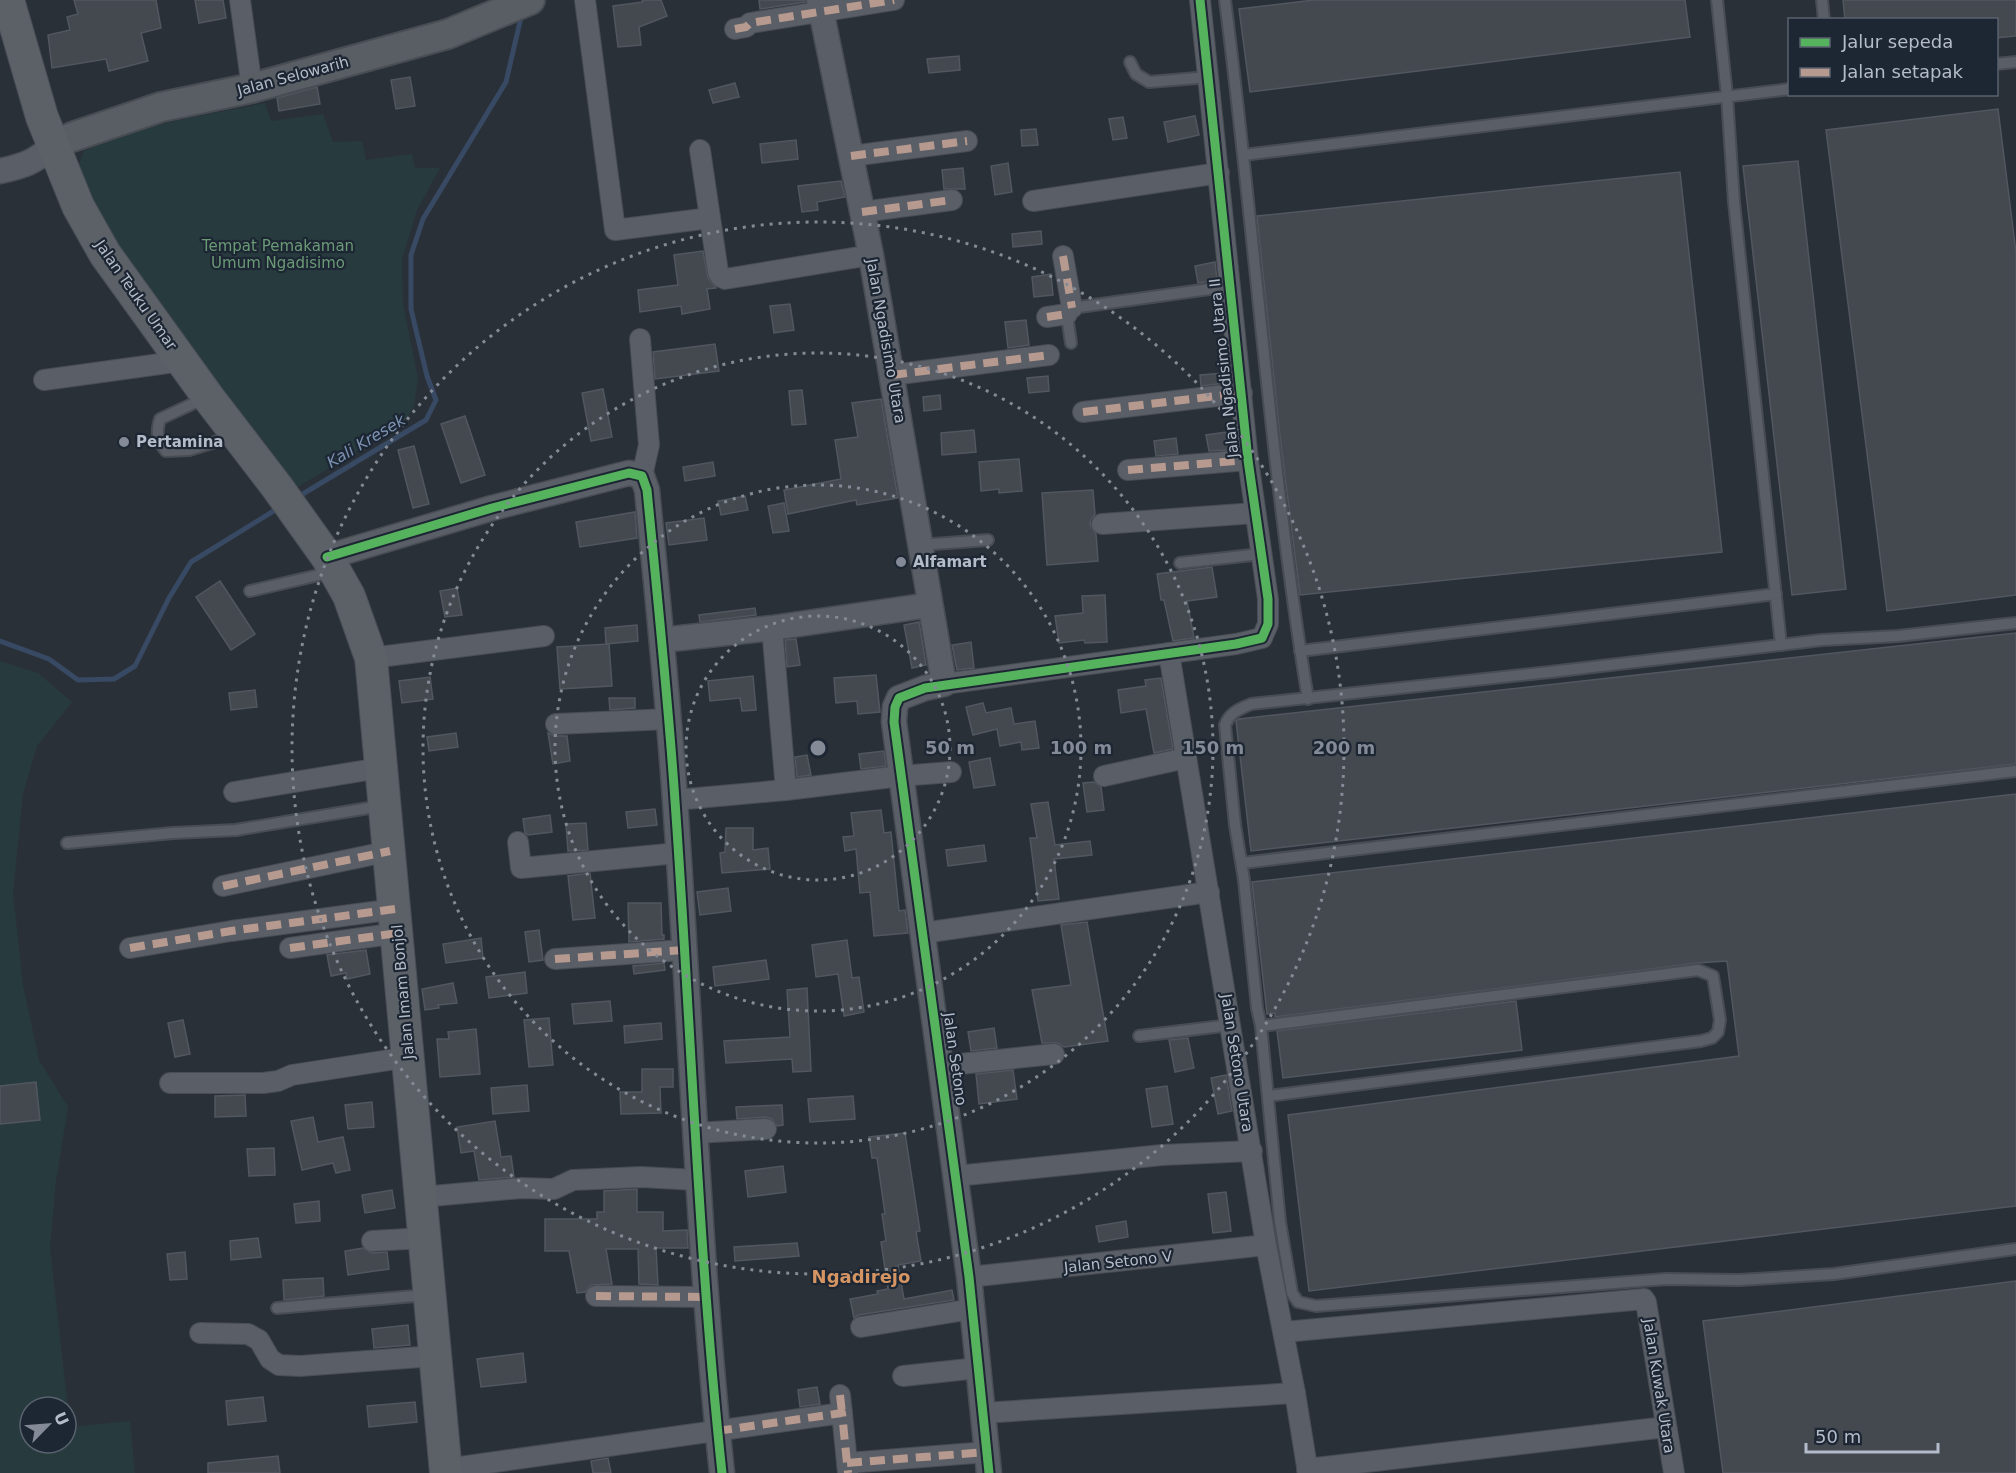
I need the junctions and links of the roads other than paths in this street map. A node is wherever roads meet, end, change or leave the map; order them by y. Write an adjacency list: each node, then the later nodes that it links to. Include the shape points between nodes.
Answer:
1 (8, 0): 22 (main road, Jalan Teuku Umar)
2 (240, 0): 18 (street)
3 (530, 0): 11 (main road, Jalan Selowarih)
4 (585, 0): 31 (street, via 615,230)
5 (894, 0): 10 (street)
6 (1200, 0): 17 (street, Jalan Ngadisimo Utara II)
7 (1225, 0): 24 (lane)
8 (1717, 0): 20 (lane)
9 (1822, 0): 12 (lane)
10 (820, 5): 13 (street); 25 (street, Jalan Ngadisimo Utara)
11 (499, 9): 18 (main road, Jalan Selowarih, via 448,34)
12 (1824, 18)
13 (735, 29)
14 (1130, 62): 17 (lane, via 1136,74 1149,82)
15 (2016, 62): 16 (lane)
16 (1998, 64)
17 (1209, 77): 27 (street, Jalan Ngadisimo Utara II)
18 (252, 88): 22 (main road, Jalan Selowarih, via 161,107)
19 (1788, 89): 20 (lane)
20 (1728, 96): 24 (lane); 59 (lane, via 1734,202)
21 (967, 141): 25 (street)
22 (54, 145): 26 (street, via 24,166); 40 (main road, Jalan Teuku Umar, via 78,206 105,254)
23 (700, 150): 31 (street)
24 (1243, 155): 66 (lane)
25 (851, 156): 30 (street, Jalan Ngadisimo Utara)
26 (0, 171)
27 (1219, 173): 29 (street); 34 (street, Jalan Ngadisimo Utara II)
28 (952, 200): 30 (street)
29 (1033, 201)
30 (862, 212): 32 (street, Jalan Ngadisimo Utara)
31 (710, 218): 32 (street, via 718,272 725,279)
32 (870, 255): 41 (street, Jalan Ngadisimo Utara)
33 (1063, 256): 35 (street)
34 (1231, 286): 35 (lane); 43 (street, Jalan Ngadisimo Utara II)
35 (1069, 311): 36 (street); 38 (lane)
36 (1047, 317)
37 (640, 339): 49 (street, via 649,445)
38 (1071, 343)
39 (1049, 355): 41 (street)
40 (182, 361): 42 (street); 44 (main road, Jalan Teuku Umar)
41 (892, 375): 54 (street, Jalan Ngadisimo Utara)
42 (45, 380)
43 (1242, 393): 45 (street); 47 (street, Jalan Ngadisimo Utara II)
44 (208, 396): 46 (main road, Jalan Teuku Umar); 46 (lane, via 160,419 156,431 161,445 166,451 177,452)
45 (1083, 412)
46 (238, 435): 52 (main road, Jalan Teuku Umar)
47 (1248, 460): 48 (street); 50 (street, Jalan Ngadisimo Utara II)
48 (1128, 470)
49 (642, 476): 57 (street, via 629,473 492,508); 64 (street, via 647,490)
50 (1256, 513): 51 (street); 55 (street, Jalan Ngadisimo Utara II)
51 (1102, 524)
52 (307, 527): 57 (main road, Jalan Imam Bonjol)
53 (988, 540): 54 (lane)
54 (920, 545): 60 (street, Jalan Ngadisimo Utara)
55 (1262, 554): 56 (lane); 67 (street, Jalan Ngadisimo Utara II, via 1268,624 1262,638)
56 (1180, 563)
57 (331, 564): 58 (lane); 68 (main road, Jalan Imam Bonjol, via 349,596)
58 (250, 591)
59 (1776, 594): 65 (lane); 66 (lane)
60 (930, 605): 62 (street); 69 (street, Jalan Ngadisimo Utara)
61 (2016, 622): 65 (lane)
62 (772, 628): 64 (street); 79 (street)
63 (544, 636): 68 (street)
64 (662, 640): 71 (street)
65 (1781, 645): 70 (lane)
66 (1300, 651): 70 (lane)
67 (1169, 653): 69 (street); 73 (street, Jalan Setono Utara)
68 (371, 658): 74 (main road, Jalan Imam Bonjol)
69 (944, 684): 77 (street, Jalan Setono, via 899,698 894,722)
70 (1308, 699): 87 (lane, via 1251,704 1228,717 1225,724)
71 (669, 719): 72 (street); 81 (street)
72 (556, 724)
73 (1186, 758): 78 (street); 89 (street, Jalan Setono Utara)
74 (380, 768): 80 (street); 82 (main road, Jalan Imam Bonjol)
75 (2016, 771): 87 (lane)
76 (951, 772): 77 (street)
77 (901, 776): 79 (street); 91 (street, Jalan Setono)
78 (1104, 776)
79 (786, 790): 81 (street)
80 (234, 792)
81 (675, 800): 86 (street)
82 (385, 806): 84 (lane, via 236,830); 85 (main road, Jalan Imam Bonjol)
83 (518, 842): 86 (street, via 521,868)
84 (67, 843)
85 (390, 851): 88 (street); 90 (main road, Jalan Imam Bonjol)
86 (678, 853): 94 (street)
87 (1242, 863): 97 (lane)
88 (223, 886)
89 (1209, 892): 91 (street); 96 (street, Jalan Setono Utara)
90 (396, 921): 92 (street, via 231,931); 93 (street); 100 (main road, Jalan Imam Bonjol)
91 (923, 933): 101 (street, Jalan Setono)
92 (130, 948)
93 (290, 948)
94 (684, 950): 95 (street); 105 (street)
95 (555, 958)
96 (1231, 1025): 98 (lane); 106 (street, Jalan Setono Utara)
97 (1261, 1026): 103 (lane); 103 (lane, via 1698,970 1713,976 1720,1020 1718,1032 1701,1041)
98 (1139, 1036)
99 (1054, 1054): 101 (street)
100 (409, 1057): 102 (street, via 263,1083); 109 (main road, Jalan Imam Bonjol)
101 (941, 1066): 107 (street, Jalan Setono)
102 (170, 1083)
103 (1268, 1096): 113 (lane, via 1292,1293 1298,1302 1316,1306 1666,1279 1739,1280 1834,1274)
104 (765, 1129): 105 (street)
105 (694, 1133): 108 (street)
106 (1252, 1151): 107 (street, via 1162,1155); 112 (street, Jalan Setono Utara)
107 (956, 1176): 114 (street, Jalan Setono)
108 (697, 1180): 109 (street, via 573,1180 554,1189); 117 (street)
109 (421, 1197): 110 (main road, Jalan Imam Bonjol)
110 (424, 1238): 111 (street); 115 (main road, Jalan Imam Bonjol)
111 (372, 1241)
112 (1266, 1245): 114 (street, Jalan Setono V); 121 (street, Jalan Setono Utara)
113 (2016, 1250)
114 (969, 1277): 119 (street, Jalan Setono)
115 (429, 1295): 118 (lane); 123 (main road, Jalan Imam Bonjol)
116 (596, 1296): 117 (street)
117 (705, 1297): 129 (street)
118 (277, 1308)
119 (972, 1309): 120 (street); 124 (street, Jalan Setono)
120 (861, 1327)
121 (1284, 1332): 126 (street, Jalan Setono Utara); 128 (street, Jalan Kuwak Utara, via 1644,1299)
122 (200, 1333): 123 (street, via 248,1335 259,1340 270,1359 279,1365)
123 (434, 1356): 132 (main road, Jalan Imam Bonjol)
124 (978, 1368): 125 (street); 127 (street, Jalan Setono)
125 (903, 1376)
126 (1295, 1393): 127 (street); 133 (street, Jalan Setono Utara)
127 (982, 1413): 130 (street, Jalan Setono)
128 (1666, 1427): 133 (street); 135 (street, Jalan Kuwak Utara)
129 (717, 1431): 131 (street, via 841,1404); 132 (street); 134 (street)
130 (988, 1462): 131 (street)
131 (848, 1468)
132 (446, 1471)
133 (1308, 1471)
134 (722, 1473)
135 (1674, 1473)

